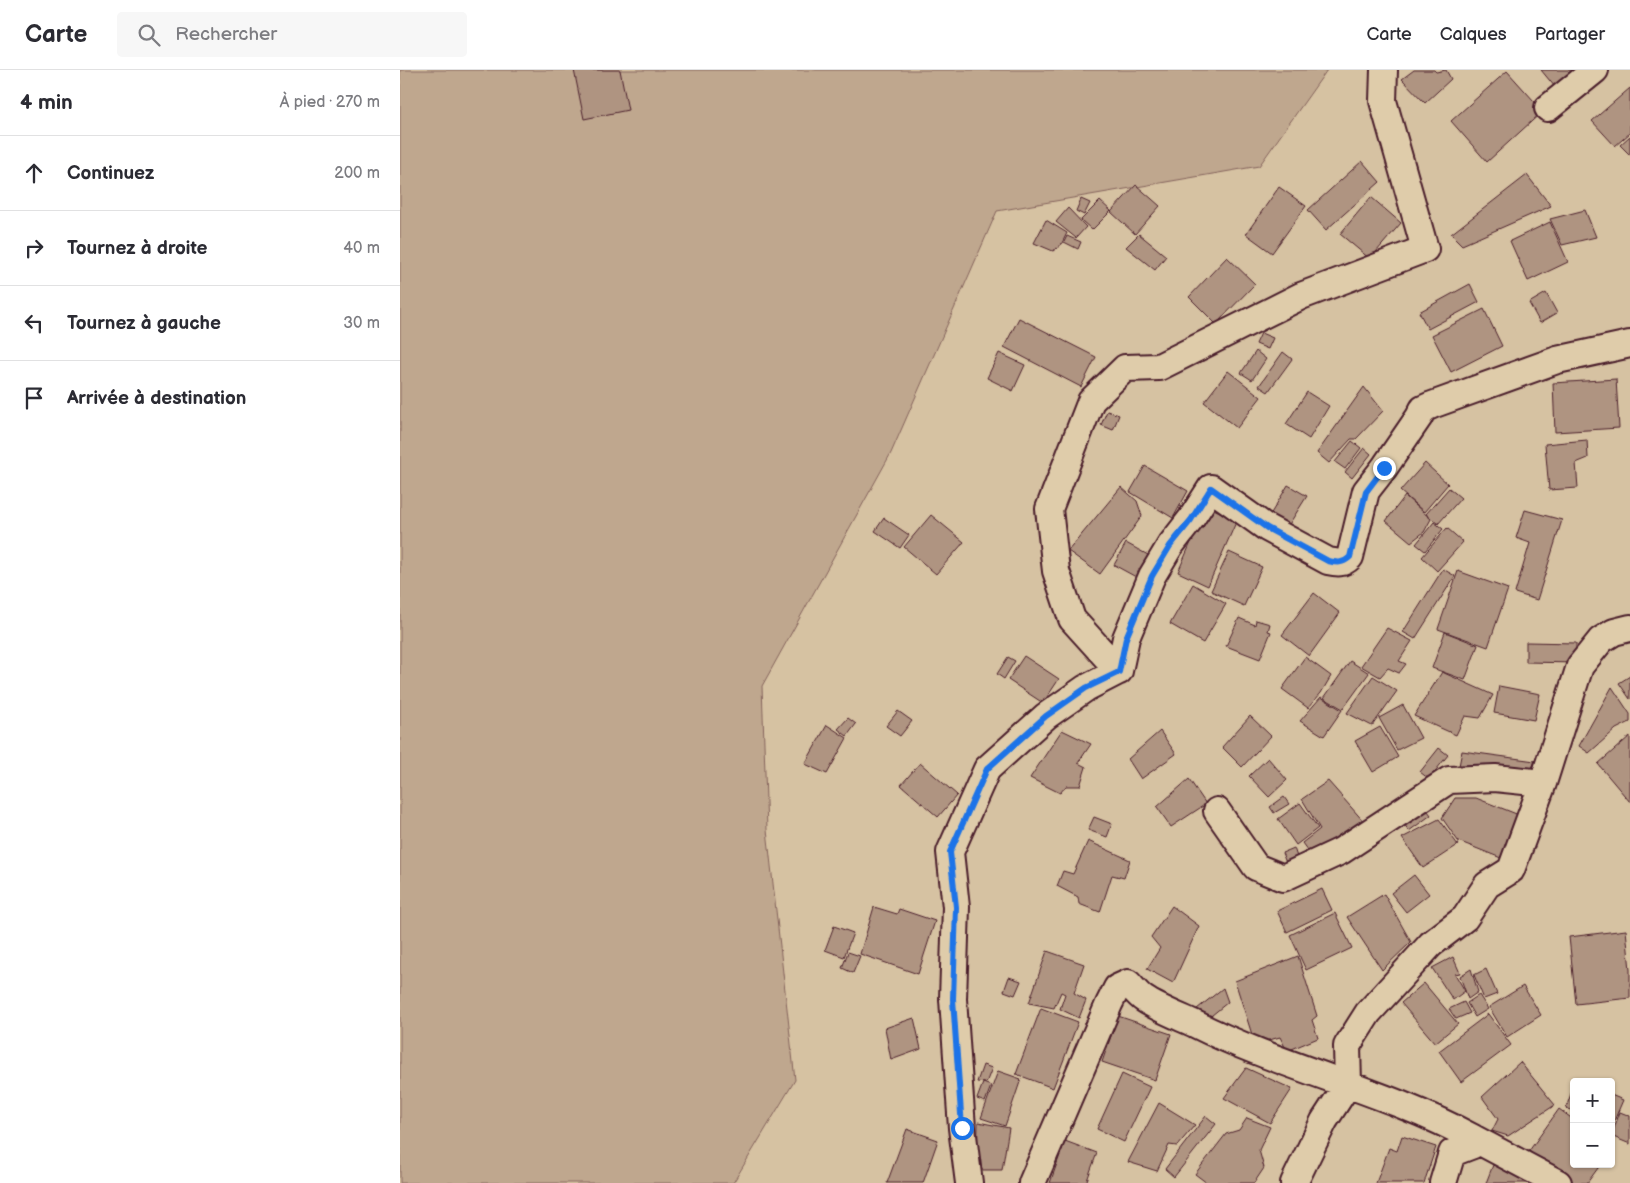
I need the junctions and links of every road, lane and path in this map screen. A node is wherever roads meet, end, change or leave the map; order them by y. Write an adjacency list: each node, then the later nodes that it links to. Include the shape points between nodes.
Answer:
1 (1384, 70): 6 (street, via 1383,101 1425,249 1301,296 1159,367 1125,368 1091,401 1049,509 1056,571 1072,619)
2 (1595, 70): 3 (street)
3 (1548, 108)
4 (1630, 344): 6 (street, via 1557,360 1423,409 1366,492 1350,557 1345,562 1328,561 1267,528 1211,488 1152,576 1126,638)
5 (1630, 628): 7 (street, via 1601,640 1580,666)
6 (1119, 672): 11 (street, via 1086,688 1046,716 987,769 950,852 956,907 953,999)
7 (1543, 783): 8 (street, via 1495,778 1449,780 1341,851 1283,878 1256,867); 9 (street, via 1511,870 1487,885 1465,918 1432,944 1368,1013 1347,1046)
8 (1217, 811)
9 (1348, 1084): 10 (street, via 1444,1122); 12 (street, via 1218,1036 1144,999 1128,983 1117,988 1109,1004); 13 (street, via 1324,1121)
10 (1474, 1138): 14 (street, via 1473,1145 1452,1153); 15 (street)
11 (969, 1183)
12 (1032, 1183)
13 (1294, 1183)
14 (1442, 1183)
15 (1558, 1183)

